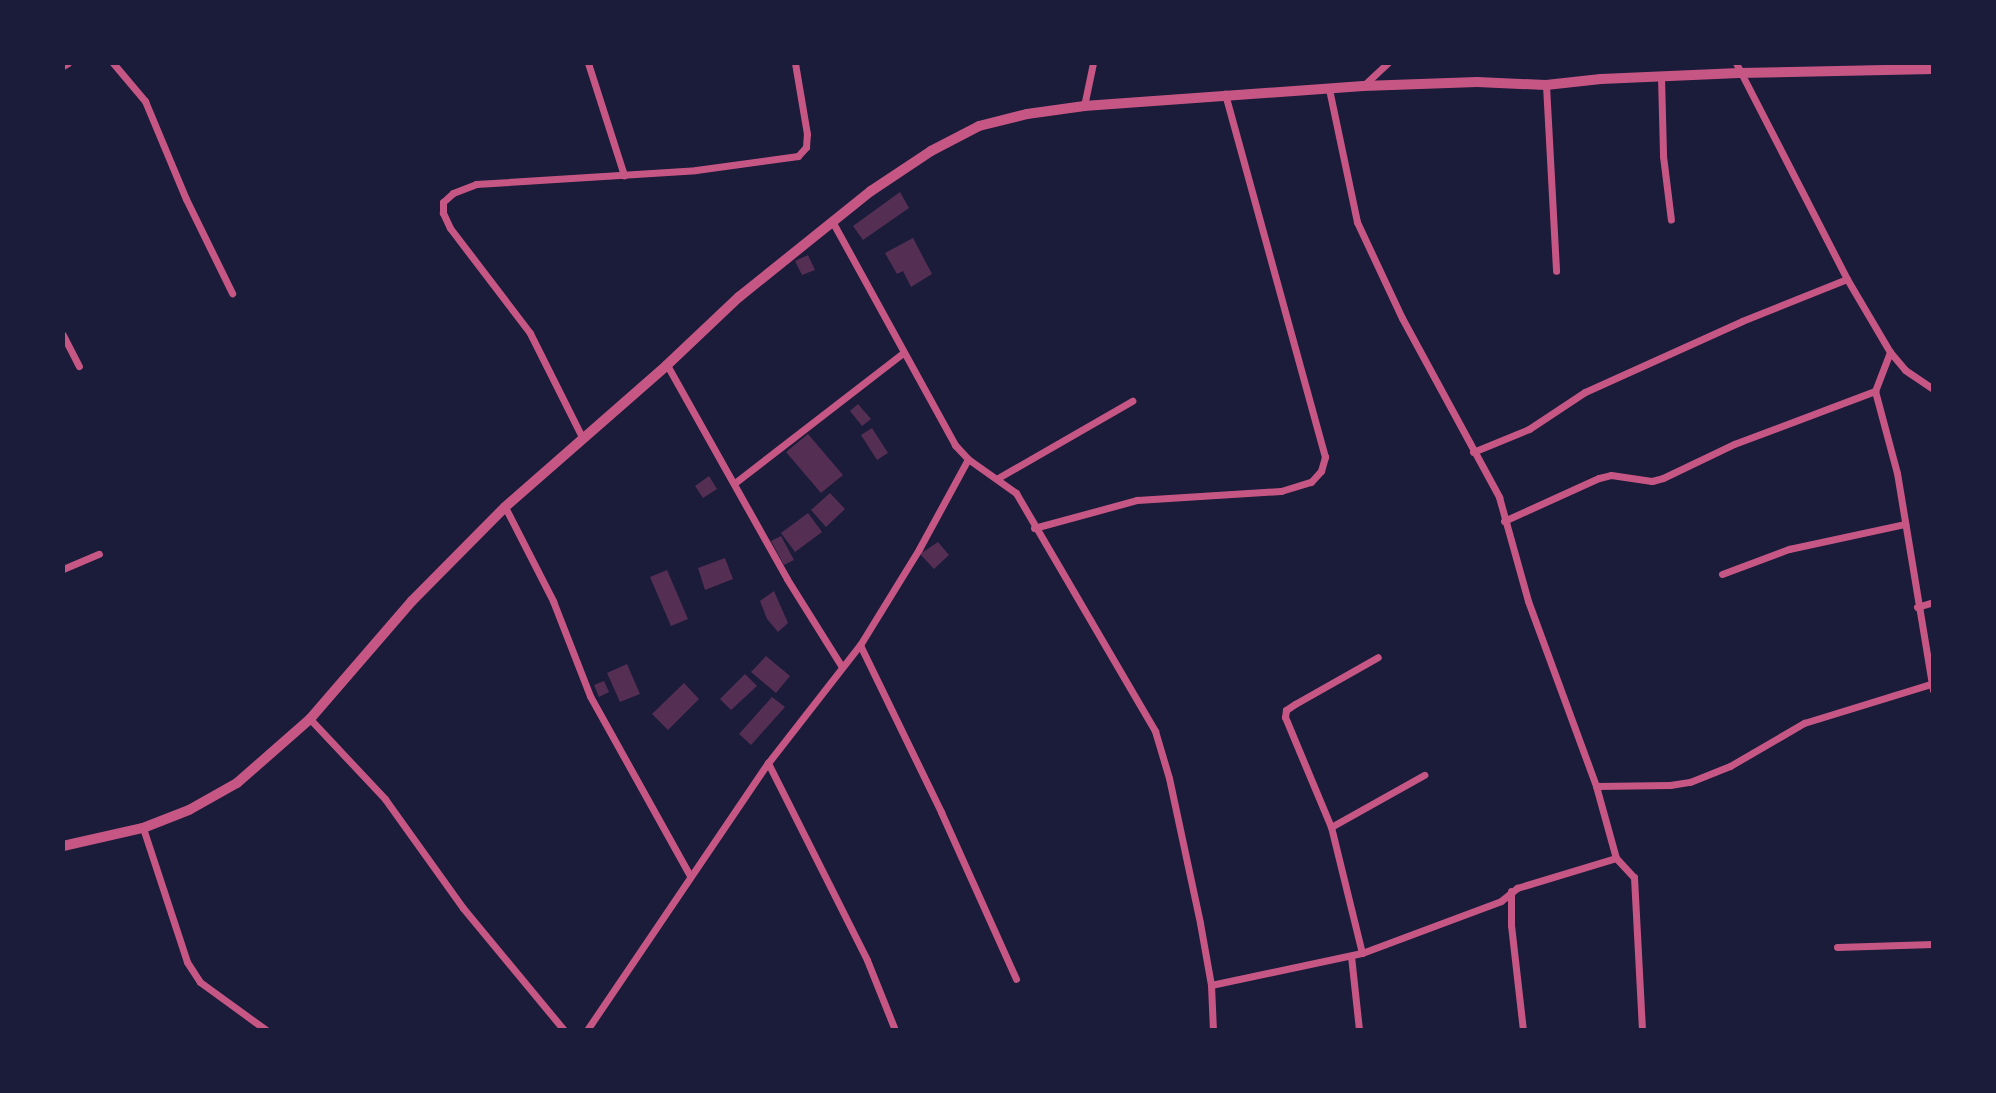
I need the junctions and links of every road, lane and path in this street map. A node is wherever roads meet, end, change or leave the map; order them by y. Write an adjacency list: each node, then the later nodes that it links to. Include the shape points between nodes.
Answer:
1 (68, 63): 7 (street)
2 (113, 63): 21 (street, via 145,101)
3 (588, 63): 16 (street)
4 (795, 63): 16 (street, via 807,134 806,147 798,156)
5 (1093, 63): 15 (street)
6 (1388, 63): 12 (street)
7 (63, 66)
8 (1737, 68): 9 (street); 10 (street); 20 (street)
9 (1933, 69)
10 (1661, 77): 11 (street); 17 (street, via 1663,156)
11 (1546, 85): 12 (street); 19 (street)
12 (1363, 86): 13 (street)
13 (1329, 89): 14 (street); 31 (street, via 1357,222)
14 (1225, 94): 15 (street); 38 (street, via 1325,457 1321,471 1311,482 1281,491 1138,500)
15 (1084, 106): 18 (street, via 1004,118 956,136)
16 (624, 175): 30 (street, via 476,184 443,202 450,228 530,333)
17 (1671, 220)
18 (832, 221): 24 (street); 25 (street, via 739,297)
19 (1556, 271)
20 (1847, 279): 23 (street); 31 (street, via 1585,392 1529,429)
21 (232, 293)
22 (63, 335): 26 (street)
23 (1890, 352): 27 (street, via 1905,370); 28 (street)
24 (903, 353): 32 (street, via 941,422); 34 (street)
25 (667, 365): 30 (street); 34 (street)
26 (79, 366)
27 (1931, 385)
28 (1875, 391): 36 (street, via 1734,444 1663,478 1599,478); 37 (street)
29 (1132, 401): 33 (street)
30 (583, 439): 35 (street)
31 (1472, 452): 36 (street, via 1499,497)
32 (968, 459): 33 (street); 44 (street)
33 (998, 478): 38 (street, via 1016,493)
34 (736, 482): 46 (street, via 787,579)
35 (505, 507): 48 (street, via 412,601); 56 (street, via 553,601 590,696)
36 (1504, 521): 51 (street, via 1528,601)
37 (1905, 524): 41 (street, via 1790,549); 43 (street)
38 (1034, 528): 63 (street, via 1155,731 1169,778)
39 (99, 554): 40 (street)
40 (63, 569)
41 (1722, 574)
42 (1933, 602): 43 (street)
43 (1917, 607): 47 (street)
44 (860, 645): 46 (street); 62 (street)
45 (1378, 657): 52 (street, via 1286,710)
46 (842, 667): 49 (street)
47 (1932, 687): 51 (street, via 1804,723 1730,766 1690,782)
48 (310, 719): 53 (street, via 237,783 189,810); 65 (street, via 385,799 463,908)
49 (768, 763): 56 (street); 67 (street, via 867,960)
50 (1424, 775): 52 (street)
51 (1596, 786): 55 (street)
52 (1331, 827): 60 (street)
53 (143, 828): 54 (street); 64 (street, via 187,962 200,982)
54 (63, 846)
55 (1616, 858): 57 (street); 71 (street, via 1634,877)
56 (690, 876): 66 (street)
57 (1511, 891): 60 (street, via 1490,906); 70 (street)
58 (1933, 944): 59 (street)
59 (1837, 947)
60 (1362, 953): 61 (street)
61 (1351, 956): 63 (street); 69 (street)
62 (1016, 979)
63 (1211, 985): 68 (street)
64 (266, 1030)
65 (564, 1030)
66 (587, 1030)
67 (895, 1030)
68 (1213, 1030)
69 (1359, 1030)
70 (1523, 1030)
71 (1642, 1030)

